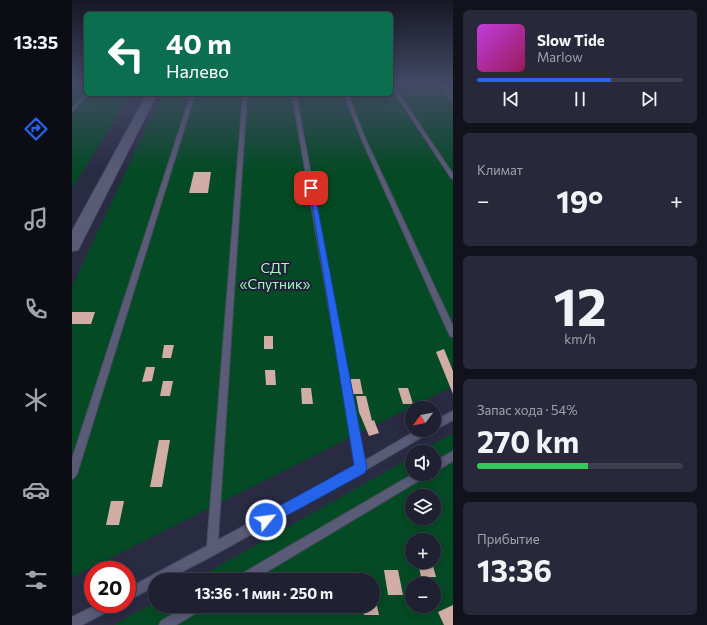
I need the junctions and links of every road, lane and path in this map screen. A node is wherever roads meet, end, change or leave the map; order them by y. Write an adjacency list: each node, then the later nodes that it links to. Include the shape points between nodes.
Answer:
1 (142, 113): 8 (main road)
2 (187, 113): 16 (lane)
3 (244, 113): 18 (lane)
4 (297, 113): 15 (lane)
5 (353, 113): 9 (lane)
6 (410, 113): 7 (lane)
7 (453, 178)
8 (72, 246)
9 (453, 334)
10 (453, 414): 11 (lane)
11 (441, 422)
12 (414, 437): 15 (lane)
13 (453, 456): 14 (lane)
14 (441, 463)
15 (361, 468): 18 (lane)
16 (72, 474)
17 (410, 481): 20 (lane)
18 (212, 550): 19 (lane)
19 (168, 573)
20 (254, 573)
21 (148, 584): 22 (lane)
22 (136, 590)
23 (93, 613): 25 (lane)
24 (185, 613): 26 (lane)
25 (72, 624)
26 (165, 625)

